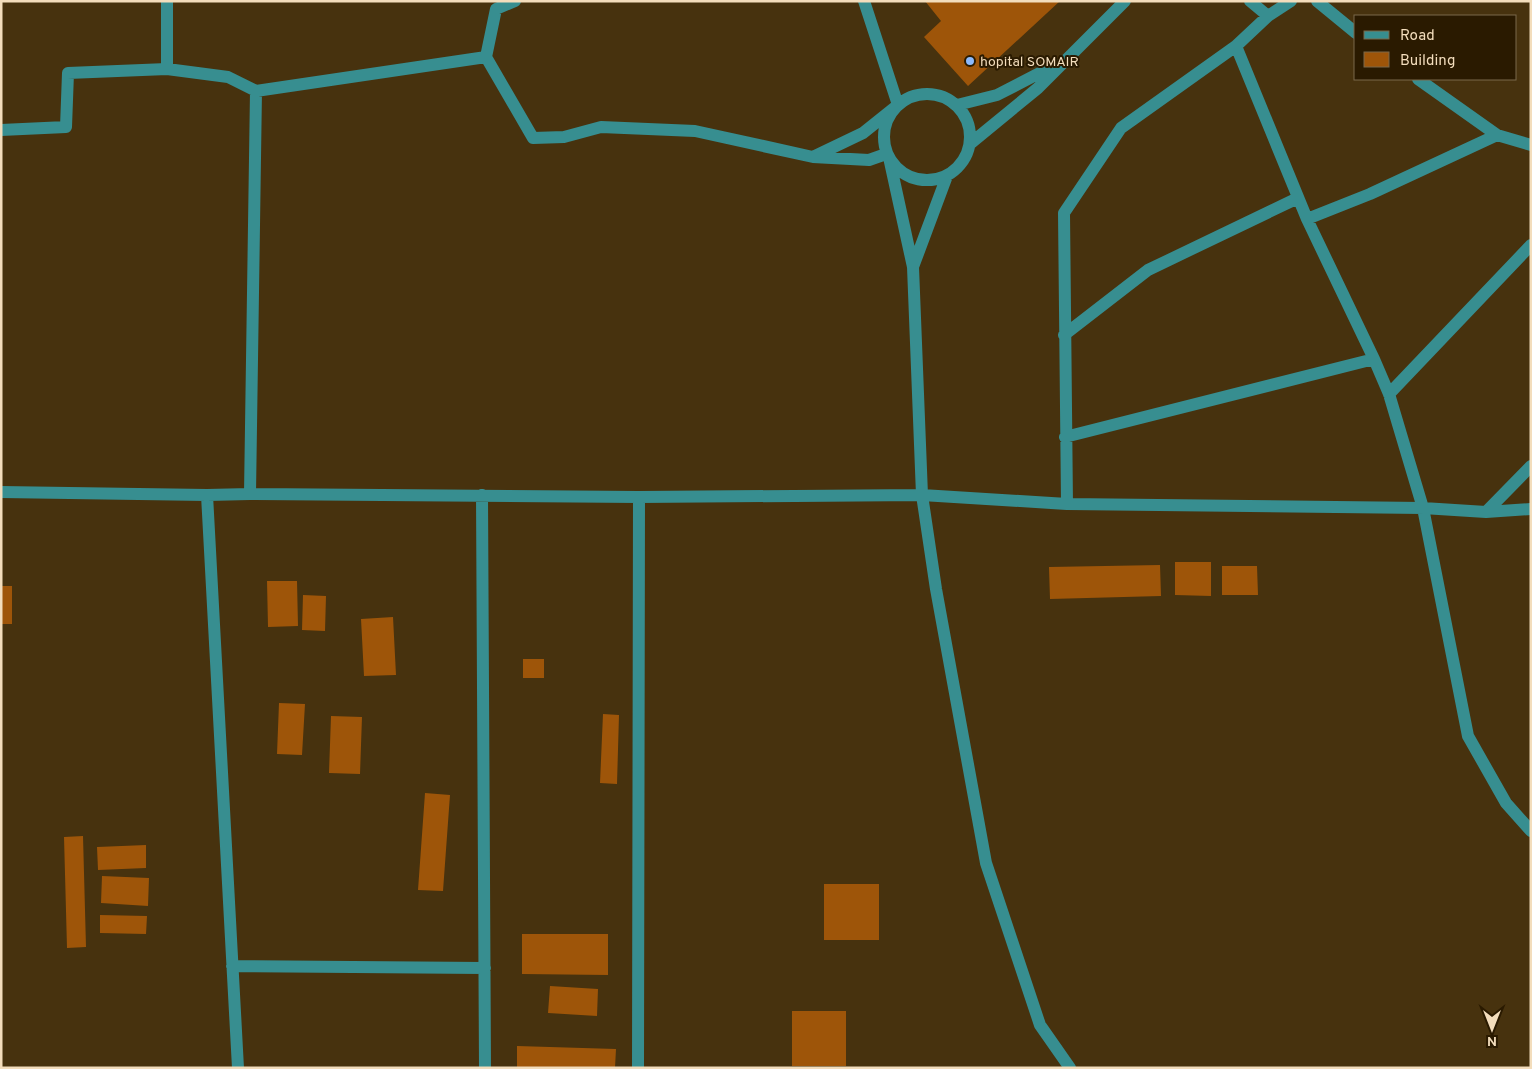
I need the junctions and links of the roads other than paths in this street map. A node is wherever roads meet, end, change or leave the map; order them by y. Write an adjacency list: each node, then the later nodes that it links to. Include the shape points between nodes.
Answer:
1 (167, 1): 14 (street)
2 (515, 1): 8 (street)
3 (864, 1): 17 (street)
4 (1125, 1): 13 (street)
5 (1250, 1): 9 (street)
6 (1292, 1): 9 (street)
7 (1316, 1): 10 (street)
8 (496, 5): 12 (street)
9 (1268, 16): 11 (street)
10 (1354, 30)
11 (1236, 46): 26 (street); 30 (street, via 1121,128 1064,213)
12 (486, 57): 16 (street); 23 (street, via 533,138 564,136 601,127 695,131)
13 (1066, 60): 18 (street, via 997,95); 21 (street, via 1038,88)
14 (167, 69): 16 (street, via 228,77); 19 (street, via 68,73 66,127)
15 (1419, 80): 20 (street)
16 (256, 92): 36 (street)
17 (898, 105): 18 (street, via 916,94 938,94); 23 (street, via 863,133); 24 (street, via 886,118 882,136)
18 (956, 105): 21 (street, via 968,122)
19 (1, 130)
20 (1498, 135): 22 (street); 27 (street)
21 (971, 143): 25 (street, via 963,163)
22 (1531, 145)
23 (813, 157): 24 (street)
24 (888, 158): 25 (street, via 906,176 919,180); 29 (street)
25 (947, 176): 29 (street)
26 (1298, 198): 27 (street); 30 (street, via 1148,270)
27 (1307, 219): 31 (street)
28 (1528, 252): 32 (street)
29 (913, 268): 39 (street)
30 (1064, 335): 33 (street)
31 (1374, 358): 32 (street); 33 (street)
32 (1389, 394): 42 (street)
33 (1065, 437): 41 (street)
34 (1531, 466): 44 (street)
35 (1, 492): 37 (street)
36 (250, 494): 37 (street); 38 (street)
37 (208, 495): 46 (street)
38 (482, 495): 40 (street); 47 (street)
39 (922, 495): 40 (street); 41 (street); 51 (street, via 986,863 1040,1024)
40 (639, 496): 50 (street)
41 (1066, 504): 42 (street)
42 (1423, 508): 44 (street); 45 (street, via 1468,736 1506,803)
43 (1531, 509): 44 (street)
44 (1486, 512)
45 (1531, 832)
46 (232, 966): 47 (street); 48 (street)
47 (485, 968): 49 (street)
48 (238, 1068)
49 (485, 1068)
50 (638, 1068)
51 (1070, 1068)

